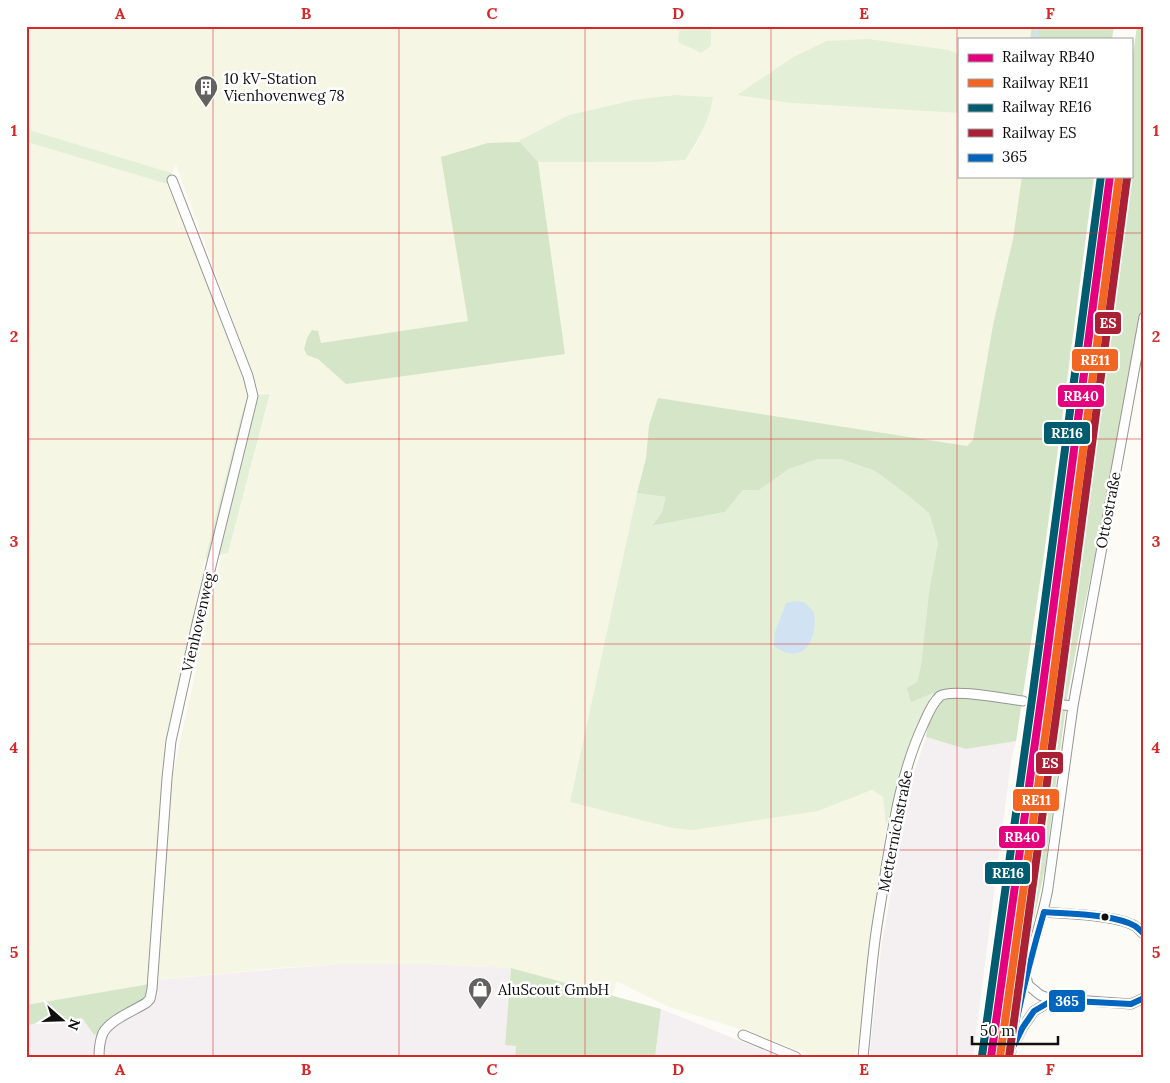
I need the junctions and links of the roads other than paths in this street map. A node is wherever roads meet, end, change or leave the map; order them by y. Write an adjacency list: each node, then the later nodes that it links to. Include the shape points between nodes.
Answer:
1 (172, 180): 13 (street, Vienhovenweg, via 253,396 171,742 150,999 112,1023 104,1033)
2 (1144, 317): 5 (street, Ottostraße)
3 (1023, 701): 15 (street, Metternichstraße, via 954,693 941,695 928,714 904,775 892,832 875,940)
4 (1045, 703): 5 (street)
5 (1072, 706): 6 (street, Ottostraße)
6 (1044, 912): 7 (street, via 1121,921); 8 (street, Ottostraße)
7 (1144, 934)
8 (1026, 975): 10 (street, via 1028,985); 12 (street, Ottostraße)
9 (1144, 998): 10 (street, via 1131,1004)
10 (1053, 1000): 12 (street, Ottostraße, via 1034,1011 1023,1026)
11 (743, 1035): 14 (street)
12 (1011, 1054)
13 (99, 1057)
14 (796, 1057)
15 (863, 1057)

